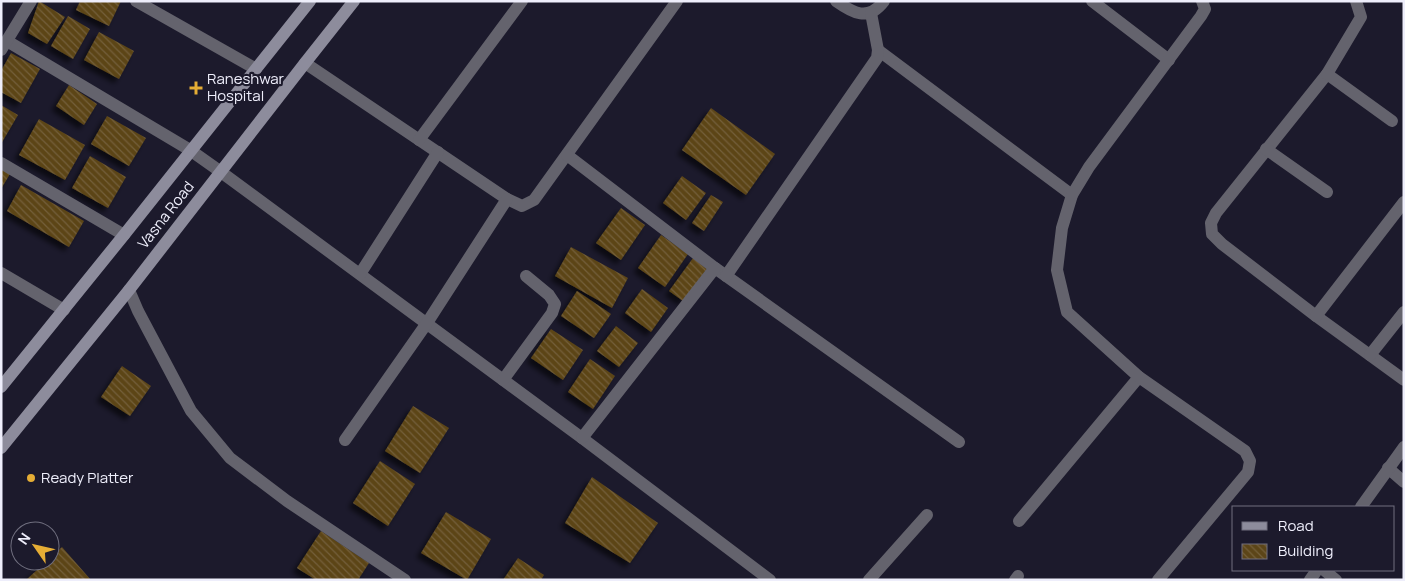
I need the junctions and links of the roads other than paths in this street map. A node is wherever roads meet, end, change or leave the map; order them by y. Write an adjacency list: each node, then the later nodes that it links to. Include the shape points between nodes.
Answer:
1 (31, 1): 14 (street)
2 (136, 1): 12 (street)
3 (310, 1): 18 (main road, Vasna Road)
4 (354, 1): 17 (main road, Vasna Road)
5 (522, 1): 21 (street)
6 (677, 1): 25 (street)
7 (836, 1): 13 (street, via 850,11)
8 (884, 1): 13 (street)
9 (1092, 1): 16 (street)
10 (1202, 1): 16 (street, via 1205,9)
11 (1356, 1): 19 (street, via 1361,16)
12 (153, 6): 18 (street)
13 (870, 13): 15 (street)
14 (4, 45): 23 (street)
15 (878, 50): 29 (street); 37 (street, via 877,58)
16 (1169, 60): 29 (street, via 1089,167)
17 (305, 63): 21 (street); 27 (main road, Vasna Road)
18 (256, 69): 23 (main road, Vasna Road)
19 (1327, 74): 20 (street); 22 (street)
20 (1392, 121)
21 (419, 140): 24 (street)
22 (1266, 149): 28 (street); 41 (street, via 1216,213 1211,223 1212,234)
23 (190, 150): 27 (street); 32 (main road, Vasna Road)
24 (438, 152): 30 (street); 35 (street)
25 (567, 155): 30 (street, via 534,200 522,206); 33 (street)
26 (1, 163): 32 (street)
27 (221, 172): 35 (street); 38 (main road, Vasna Road)
28 (1328, 192)
29 (1072, 195): 44 (street, via 1062,228 1057,270 1067,312)
30 (507, 199): 42 (street)
31 (1404, 202): 41 (street)
32 (124, 235): 39 (main road, Vasna Road)
33 (715, 268): 37 (street); 48 (street)
34 (1, 273): 39 (street)
35 (360, 274): 42 (street)
36 (526, 276): 45 (street, via 555,304 552,313)
37 (726, 276): 50 (street)
38 (129, 290): 52 (main road, Vasna Road); 59 (street, via 191,411 230,458 287,501)
39 (64, 310): 47 (main road, Vasna Road)
40 (1404, 312): 43 (street)
41 (1316, 316): 43 (street)
42 (427, 323): 45 (street); 49 (street)
43 (1370, 355): 46 (street)
44 (1139, 377): 57 (street); 62 (street, via 1245,452 1250,461 1248,472)
45 (503, 380): 48 (street)
46 (1404, 380)
47 (1, 387)
48 (582, 438): 60 (street)
49 (345, 440)
50 (959, 442)
51 (1404, 446): 53 (street)
52 (1, 448)
53 (1388, 468): 54 (street); 55 (street)
54 (1404, 482)
55 (1362, 506)
56 (927, 515): 61 (street)
57 (1020, 521)
58 (1325, 571): 63 (street)
59 (405, 580)
60 (770, 580)
61 (869, 580)
62 (1158, 580)
63 (1336, 580)

